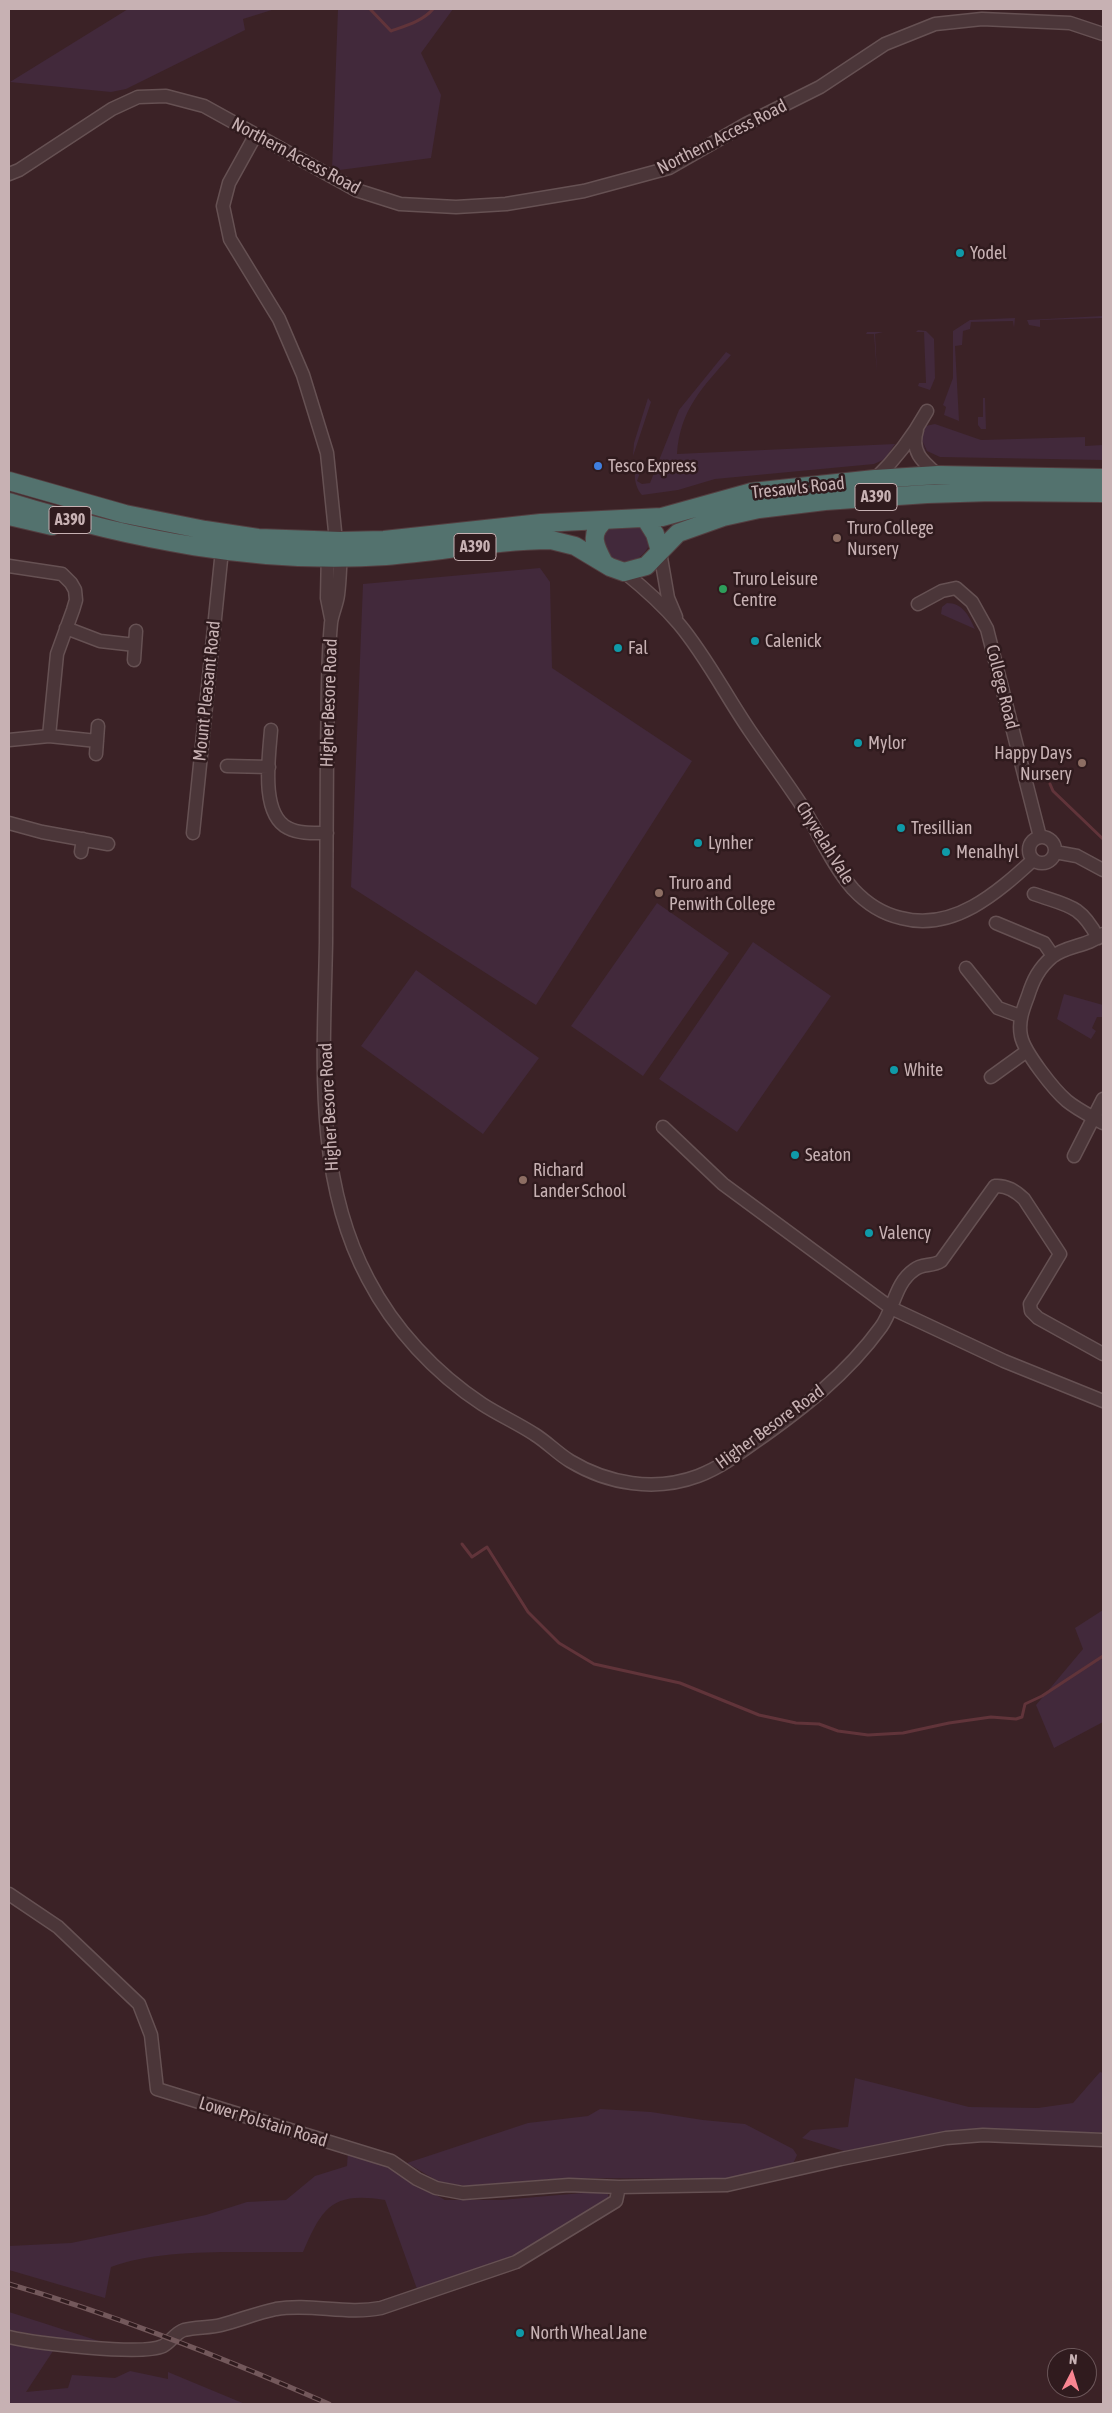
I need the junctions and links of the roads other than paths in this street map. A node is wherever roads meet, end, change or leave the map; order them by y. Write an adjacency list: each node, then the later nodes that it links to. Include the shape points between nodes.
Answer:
1 (1103, 34): 2 (street, Northern Access Road, via 1070,23 982,19 935,24 885,44 820,87 669,168 584,192 506,204 456,207 400,204 356,190)
2 (256, 136): 3 (street, Northern Access Road, via 204,106 166,96 138,97 112,109); 16 (street, Higher Besore Road, via 229,183 223,206 230,239 279,319 303,375 327,453)
3 (9, 174)
4 (927, 411): 5 (street)
5 (917, 430): 6 (street, via 914,438 917,454); 8 (street)
6 (938, 476): 7 (highway, Tresawls Road / A390); 8 (highway, Tresawls Road / A390)
7 (1103, 478)
8 (875, 479): 13 (highway, Tresawls Road / A390, via 758,491 672,515)
9 (9, 481): 16 (highway, A390, via 151,520)
10 (1103, 493): 18 (highway, Tresawls Road / A390, via 927,494 777,506 740,512 704,523 678,533)
11 (9, 502): 15 (highway, A390)
12 (9, 516): 15 (highway, via 58,528)
13 (645, 518): 14 (highway, A390); 18 (highway)
14 (604, 520): 16 (highway, A390, via 384,540); 19 (highway, via 594,542)
15 (131, 535): 17 (highway, A390)
16 (335, 548): 17 (highway, A390); 19 (highway, A390, via 386,556 551,540 575,546); 38 (street, Higher Besore Road, via 338,597 332,620)
17 (222, 550): 37 (street, Mount Pleasant Road)
18 (660, 551): 21 (highway, A390, via 642,568); 23 (street, Chyvelah Vale, via 668,598)
19 (604, 564): 21 (highway, A390)
20 (9, 566): 24 (street, via 54,571 67,578 75,590 76,600)
21 (624, 572): 23 (street, Chyvelah Vale)
22 (918, 604): 39 (street, College Road, via 942,591 956,588 972,602 981,616 995,657)
23 (680, 625): 42 (street, Chyvelah Vale, via 802,806 840,871 868,902 901,918 926,921 950,918 997,890)
24 (66, 628): 26 (street, via 110,643); 30 (street, via 57,654)
25 (136, 631): 26 (street)
26 (135, 645): 27 (street)
27 (134, 660)
28 (98, 726): 32 (street)
29 (271, 730): 35 (street)
30 (49, 736): 31 (street); 32 (street)
31 (9, 740)
32 (97, 740): 33 (street)
33 (96, 754)
34 (227, 766): 35 (street)
35 (269, 768): 38 (street, via 270,805 277,819 296,831)
36 (9, 823): 40 (street, via 82,846)
37 (193, 833)
38 (327, 833): 56 (street, Higher Besore Road, via 325,1106 336,1195 355,1252 378,1297 414,1346 461,1388 586,1470 605,1478 633,1483 671,1483 716,1468 817,1396 866,1346)
39 (1040, 837): 41 (street, via 1050,840); 42 (street, via 1030,844 1029,853)
40 (108, 844)
41 (1055, 852): 42 (street, Chyvelah Vale, via 1047,862); 43 (street, via 1085,859)
42 (1033, 860)
43 (1103, 870)
44 (1034, 894): 46 (street, via 1076,909 1088,918)
45 (996, 923): 47 (street, via 1044,943)
46 (1101, 936): 47 (street, via 1086,945)
47 (1053, 956): 49 (street, via 1032,982)
48 (966, 968): 49 (street, via 998,1008)
49 (1020, 1016): 50 (street, via 1021,1039)
50 (1027, 1051): 51 (street); 53 (street, via 1067,1101)
51 (991, 1077)
52 (1103, 1099): 53 (street)
53 (1098, 1120): 55 (street)
54 (663, 1127): 56 (street, via 723,1184)
55 (1074, 1156)
56 (891, 1308): 57 (street, Higher Besore Road, via 896,1293 911,1271 921,1266 934,1266 941,1261 995,1186 1002,1185 1024,1199 1060,1254 1030,1304 1031,1311); 58 (street, via 1004,1362)
57 (1103, 1354)
58 (1103, 1401)
59 (9, 1894): 61 (street, Lower Polstain Road, via 58,1927 139,2004 151,2035 157,2089 391,2161 436,2188 463,2192 569,2185)
60 (1103, 2140): 61 (street, via 983,2135 946,2138 726,2185)
61 (619, 2187): 62 (street, via 616,2201 516,2262 381,2308 362,2312 278,2309 222,2325 185,2330 163,2346 151,2348 95,2348)
62 (9, 2337)

